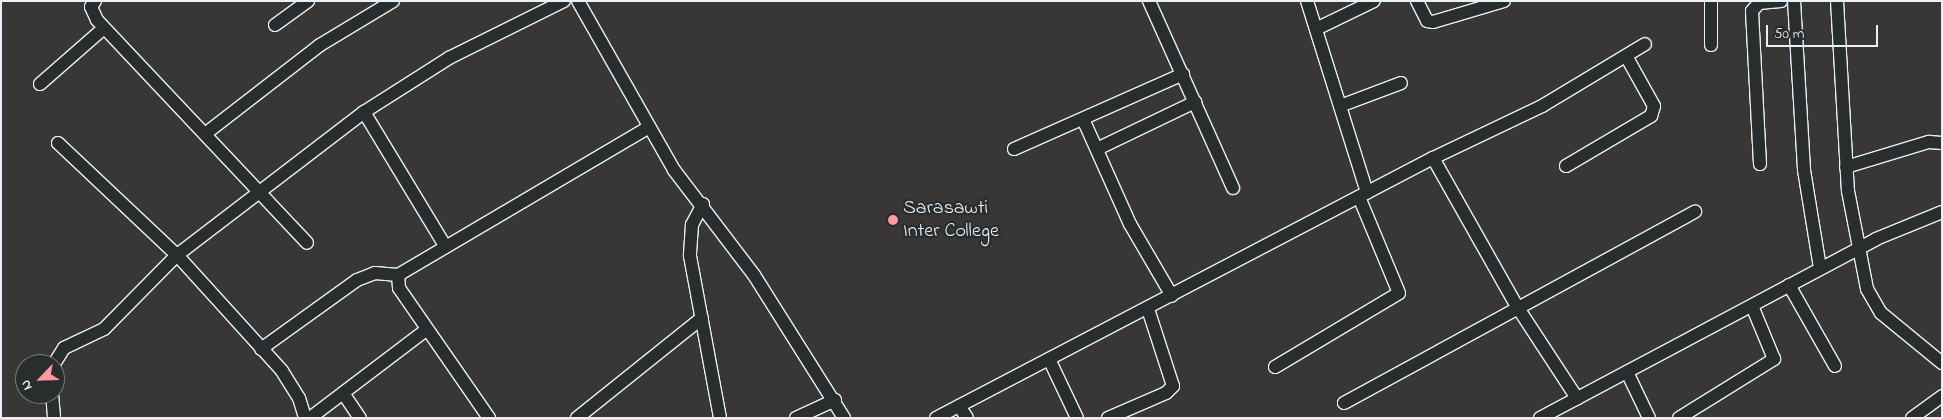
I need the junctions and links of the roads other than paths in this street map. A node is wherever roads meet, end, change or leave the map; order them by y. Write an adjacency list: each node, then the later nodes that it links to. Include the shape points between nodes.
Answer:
1 (95, 1): 16 (street, via 92,13)
2 (308, 1): 15 (street)
3 (393, 1): 29 (street, via 320,45)
4 (564, 1): 26 (street, via 449,58)
5 (578, 1): 28 (street)
6 (1149, 1): 21 (street)
7 (1308, 1): 17 (street)
8 (1374, 1): 17 (street)
9 (1418, 1): 10 (street, via 1427,20 1433,22)
10 (1504, 1)
11 (1712, 1): 19 (street)
12 (1781, 1): 35 (street, via 1758,3 1752,11)
13 (1794, 1): 48 (street, via 1804,170)
14 (1837, 1): 37 (street)
15 (275, 25)
16 (104, 28): 23 (street); 29 (street)
17 (1316, 29): 25 (street)
18 (1645, 44): 20 (street)
19 (1711, 45)
20 (1626, 56): 34 (street, via 1542,106); 36 (street, via 1650,99 1652,116)
21 (1183, 74): 24 (street); 27 (street)
22 (1401, 83): 25 (street)
23 (40, 84)
24 (1195, 102): 33 (street); 38 (street)
25 (1340, 106): 40 (street)
26 (364, 112): 39 (street); 45 (street)
27 (1083, 119): 32 (street); 33 (street)
28 (649, 127): 41 (street, via 674,170); 45 (street)
29 (205, 134): 39 (street)
30 (58, 143): 47 (street)
31 (1942, 143): 37 (street, via 1929,142)
32 (1014, 149)
33 (1097, 149): 51 (street, via 1130,224)
34 (1433, 158): 40 (street); 54 (street)
35 (1760, 164)
36 (1566, 166)
37 (1846, 167): 46 (street)
38 (1233, 188)
39 (258, 193): 44 (street); 47 (street)
40 (1363, 195): 51 (street); 62 (street, via 1399,293)
41 (703, 204): 55 (street, via 689,239); 67 (street)
42 (1695, 212): 54 (street)
43 (1942, 212): 46 (street)
44 (307, 243)
45 (445, 246): 49 (street)
46 (1858, 250): 48 (street); 60 (street, via 1867,289 1881,313)
47 (177, 255): 57 (street); 58 (street, via 104,329 64,348)
48 (1820, 268): 50 (street)
49 (398, 275): 56 (street, via 399,288); 57 (street, via 375,273 357,280)
50 (1789, 285): 52 (street); 61 (street)
51 (1172, 296): 53 (street)
52 (1752, 306): 63 (street); 86 (street, via 1774,359)
53 (1148, 308): 59 (street); 83 (street, via 1173,386 1166,393)
54 (1518, 308): 66 (street); 68 (street)
55 (702, 318): 76 (street); 77 (street)
56 (426, 330): 64 (street); 75 (street)
57 (261, 349): 72 (street, via 293,386)
58 (60, 354)
59 (1048, 359): 70 (street); 82 (street)
60 (1942, 363)
61 (1835, 366)
62 (1275, 367)
63 (1627, 372): 66 (street); 85 (street)
64 (343, 393): 73 (street); 74 (street)
65 (1942, 396): 87 (street)
66 (1577, 398): 84 (street)
67 (835, 400): 78 (street); 79 (street)
68 (1344, 403)
69 (53, 404): 71 (street)
70 (959, 406): 80 (street); 81 (street)
71 (54, 418)
72 (306, 418)
73 (310, 418)
74 (360, 418)
75 (489, 418)
76 (577, 418)
77 (720, 418)
78 (796, 418)
79 (844, 418)
80 (936, 418)
81 (967, 418)
82 (1077, 418)
83 (1108, 418)
84 (1540, 418)
85 (1649, 418)
86 (1679, 418)
87 (1912, 418)

